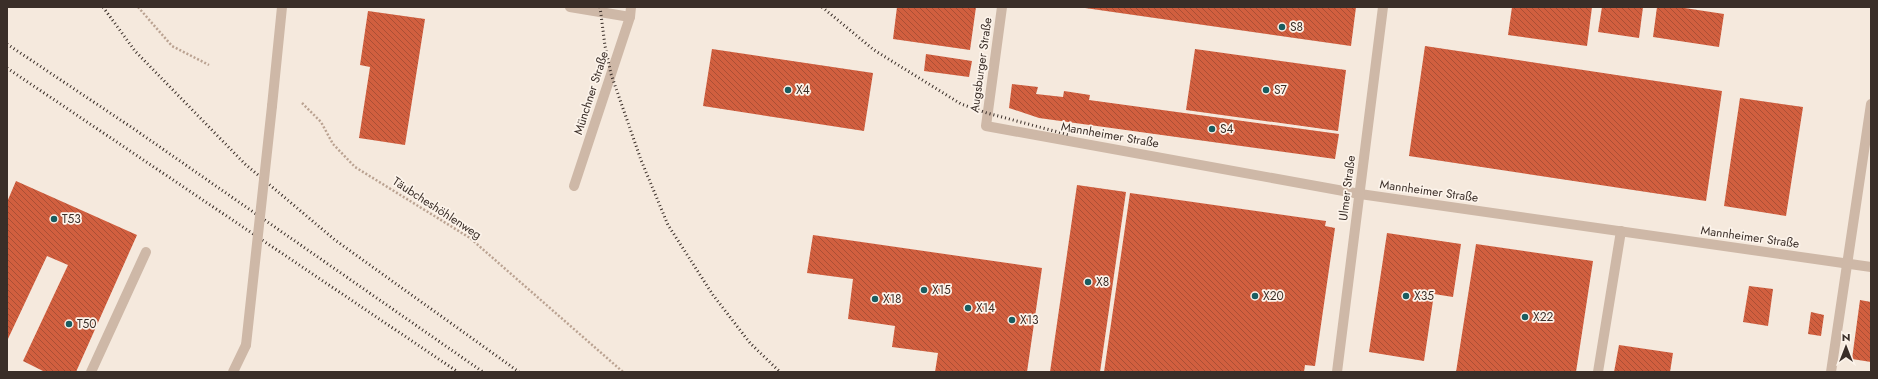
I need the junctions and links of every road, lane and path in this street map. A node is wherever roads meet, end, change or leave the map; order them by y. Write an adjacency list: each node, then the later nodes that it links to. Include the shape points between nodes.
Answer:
1 (138, 7): 8 (path, via 172,46)
2 (282, 7): 19 (lane, bridge, via 246,344)
3 (570, 7): 7 (lane)
4 (631, 7): 7 (lane, Münchner Straße)
5 (1002, 7): 11 (lane, Augsburger Straße)
6 (1383, 7): 13 (lane, Ulmer Straße)
7 (630, 18): 12 (lane, Münchner Straße)
8 (209, 65)
9 (302, 103): 20 (path, Täubcheshöhlenweg, via 322,122 333,144 356,167 470,238)
10 (1871, 104): 16 (lane)
11 (986, 126): 13 (lane, Mannheimer Straße)
12 (574, 186)
13 (1360, 194): 14 (lane, Mannheimer Straße); 21 (lane, Ulmer Straße)
14 (1621, 231): 16 (lane, Mannheimer Straße); 22 (lane)
15 (146, 252): 18 (lane)
16 (1847, 264): 17 (lane, Mannheimer Straße); 23 (lane)
17 (1871, 267)
18 (91, 372)
19 (233, 372)
20 (623, 372)
21 (1337, 372)
22 (1598, 372)
23 (1830, 372)

